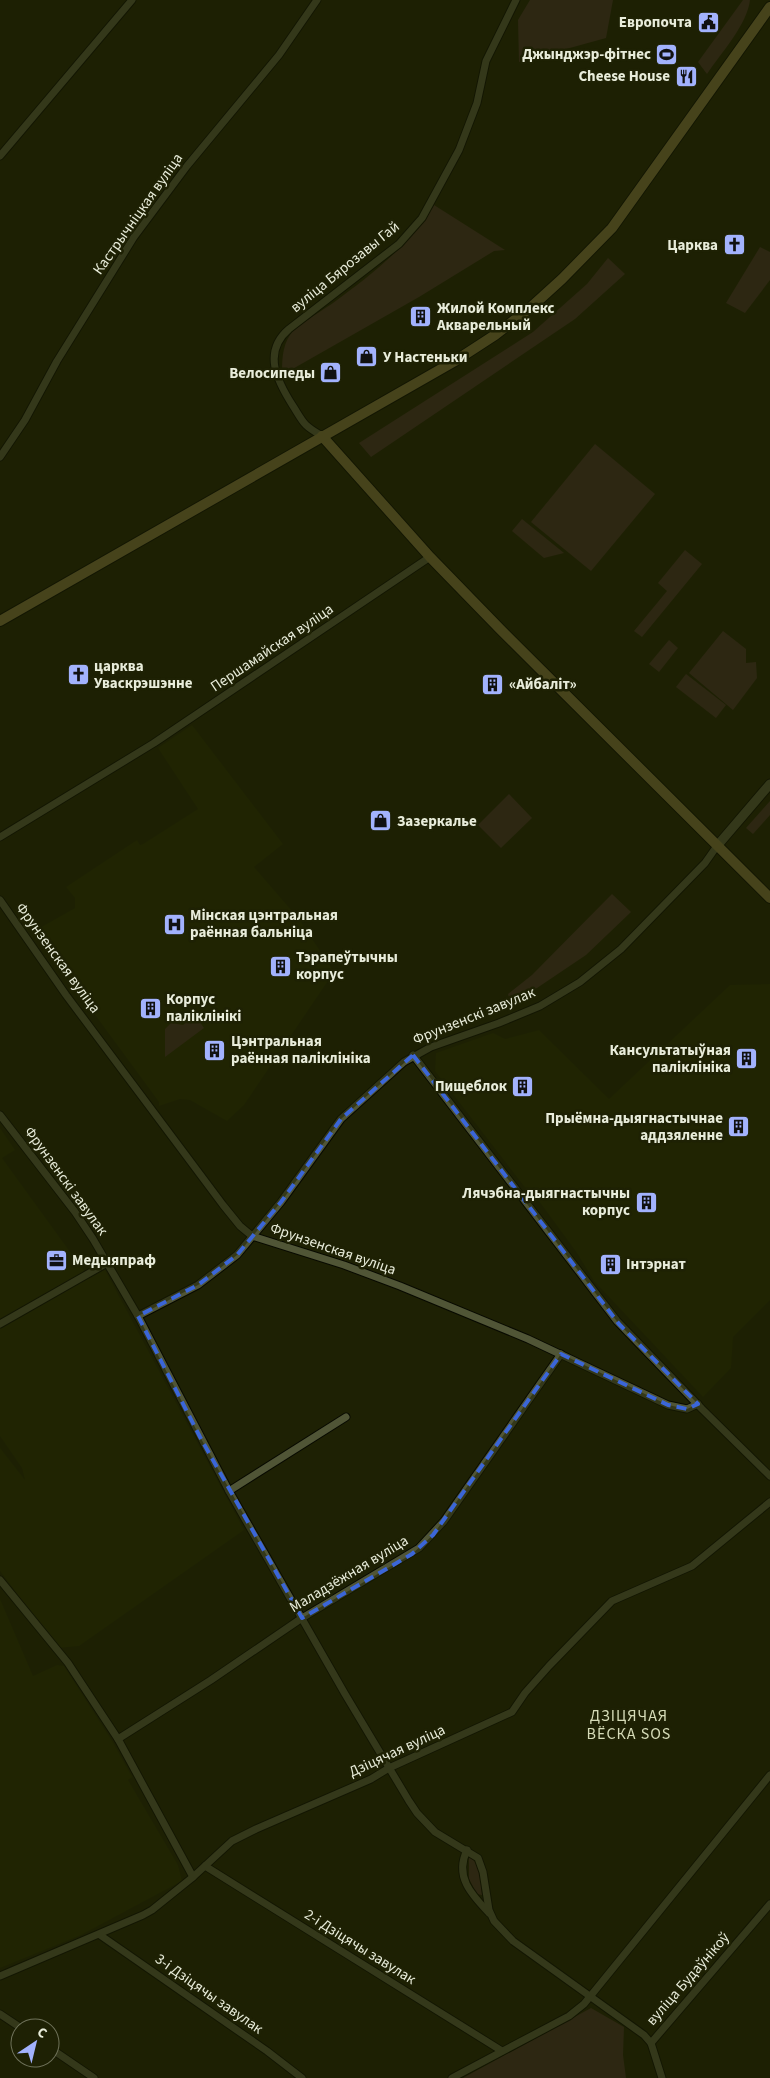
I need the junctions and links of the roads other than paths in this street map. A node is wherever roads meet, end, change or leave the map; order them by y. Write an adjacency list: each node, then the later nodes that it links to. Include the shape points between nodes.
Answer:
1 (132, 0): 5 (street)
2 (318, 0): 7 (street, Кастрычніцкая вуліца, via 279,55 187,166 134,237)
3 (516, 0): 6 (street, вуліца Бярозавы Гай, via 486,61 477,103 459,150 422,218 399,244 277,342 276,372 289,400 305,425)
4 (770, 7): 6 (main road, via 612,228 562,280 476,348)
5 (0, 156)
6 (322, 436): 8 (main road); 9 (main road)
7 (0, 457)
8 (430, 557): 11 (street, Першамайская вуліца, via 154,743); 12 (main road)
9 (0, 621)
10 (770, 784): 12 (street)
11 (0, 837)
12 (717, 846): 13 (main road); 15 (street, Фрунзенскі завулак, via 705,863 621,949 580,982 540,1006)
13 (770, 898)
14 (0, 900): 17 (street, Фрунзенская вуліца, via 66,995 223,1205)
15 (413, 1055): 17 (street, Фрунзенскі завулак, via 341,1118 281,1202); 22 (street, via 617,1321)
16 (0, 1115): 18 (street, Фрунзенскі завулак, via 75,1212)
17 (252, 1236): 19 (street, Фрунзенскі завулак, via 237,1255 198,1285); 21 (street, Фрунзенская вуліца, via 344,1265)
18 (107, 1263): 19 (street, Фрунзенскі завулак); 20 (street)
19 (138, 1316): 25 (street, Фрунзенскі завулак)
20 (0, 1324)
21 (561, 1354): 22 (street, Фрунзенская вуліца, via 668,1405 687,1409); 28 (street, Маладзёжная вуліца, via 433,1535 412,1554)
22 (698, 1404): 24 (street)
23 (346, 1417): 25 (street)
24 (770, 1476)
25 (229, 1491): 28 (street, Фрунзенскі завулак)
26 (770, 1502): 30 (street, Дзіцячая вуліца, via 692,1566 612,1601 549,1666 512,1712)
27 (0, 1580): 29 (street, via 68,1663)
28 (302, 1618): 29 (street, Маладзёжная вуліца); 30 (street, Фрунзенскі завулак)
29 (118, 1738): 34 (street)
30 (390, 1768): 32 (street, Фрунзенскі завулак, via 427,1825); 33 (street, Дзіцячая вуліца, via 245,1834 222,1849)
31 (770, 1775): 39 (street)
32 (467, 1850): 36 (street, via 478,1858); 36 (street, via 462,1867 464,1882 470,1894)
33 (205, 1866): 34 (street, Дзіцячая вуліца); 41 (street, 2-і Дзіцячы завулак)
34 (193, 1877): 37 (street, Дзіцячая вуліца, via 152,1910)
35 (770, 1904): 40 (street, вуліца Будаўнікоў)
36 (491, 1915): 39 (street, via 513,1941)
37 (100, 1935): 38 (street, Дзіцячая вуліца); 44 (street, 3-і Дзіцячы завулак)
38 (0, 1976)
39 (591, 1997): 40 (street); 41 (street, via 569,2016)
40 (651, 2043): 46 (street, вуліца Будаўнікоў)
41 (502, 2051): 45 (street)
42 (60, 2055): 43 (street)
43 (94, 2078)
44 (302, 2078)
45 (452, 2078)
46 (662, 2078)

